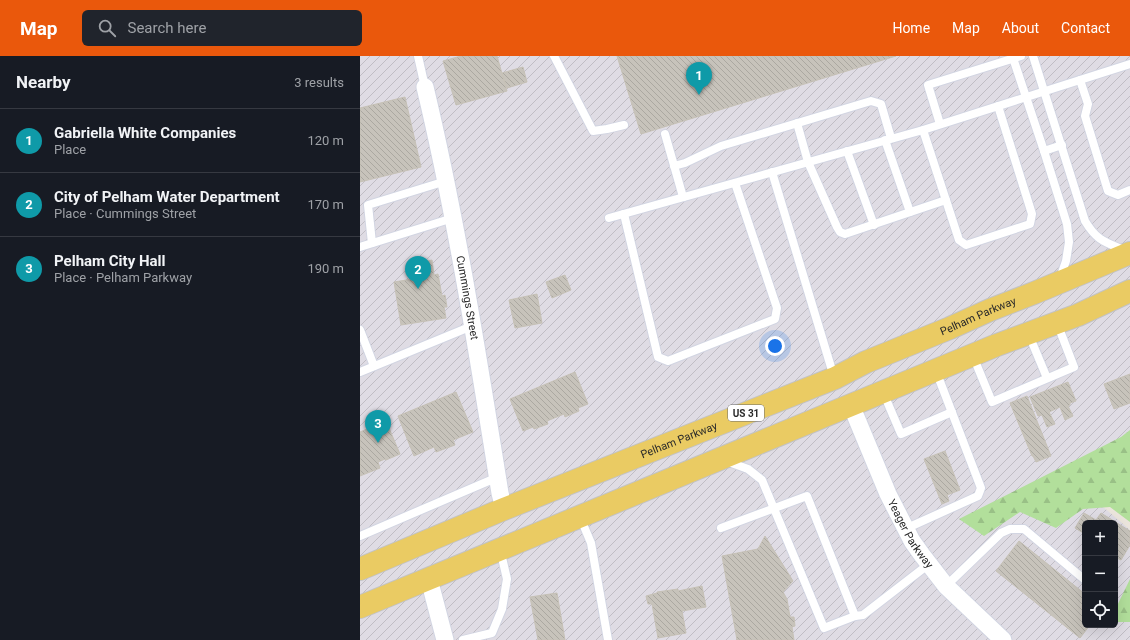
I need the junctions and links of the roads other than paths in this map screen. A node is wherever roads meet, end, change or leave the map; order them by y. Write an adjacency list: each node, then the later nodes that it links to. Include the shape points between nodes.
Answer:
1 (418, 56): 7 (lane)
2 (554, 56): 13 (lane, via 593,131)
3 (1033, 56): 8 (lane)
4 (1017, 57): 9 (lane); 12 (lane, via 928,85)
5 (1130, 64): 6 (lane)
6 (1080, 80): 8 (lane); 25 (lane, via 1088,104 1085,116 1108,191 1118,194)
7 (425, 87): 23 (street, Cummings Street)
8 (1044, 91): 9 (lane); 17 (lane)
9 (1026, 96): 10 (lane); 19 (lane)
10 (998, 106): 12 (lane); 27 (lane, via 1032,214 1030,224 966,245 959,240)
11 (797, 123): 16 (lane, via 872,101 881,104); 20 (lane); 21 (lane, via 721,146)
12 (940, 124): 14 (lane)
13 (624, 125)
14 (923, 130): 16 (lane); 27 (lane)
15 (664, 134): 21 (lane)
16 (888, 139): 18 (lane); 28 (lane)
17 (1062, 145): 19 (lane); 35 (lane, via 1085,221 1102,242)
18 (847, 151): 20 (lane); 32 (lane)
19 (1044, 151): 36 (lane, via 1069,242 1066,261)
20 (808, 162): 22 (lane); 32 (lane, via 840,232 845,234)
21 (674, 166): 26 (lane)
22 (772, 172): 24 (lane); 46 (lane)
23 (446, 181): 30 (street, Cummings Street); 33 (lane, via 368,205)
24 (735, 183): 26 (lane); 29 (lane, via 777,308 775,319 668,362 658,357)
25 (1130, 190)
26 (683, 197): 29 (lane)
27 (946, 200): 28 (lane)
28 (910, 212): 32 (lane)
29 (624, 214): 31 (lane)
30 (453, 218): 33 (lane); 39 (street, Cummings Street)
31 (609, 218)
32 (874, 224)
33 (372, 243): 34 (lane)
34 (360, 247)
35 (1130, 253): 36 (main road, Pelham Parkway / US 31)
36 (1058, 283): 46 (main road, Pelham Parkway / US 31, via 866,362)
37 (1130, 291): 38 (main road)
38 (1056, 323): 41 (main road); 47 (lane, via 1074,367)
39 (472, 326): 43 (lane); 52 (street, Cummings Street)
40 (360, 330): 43 (lane)
41 (1028, 334): 42 (main road); 47 (lane)
42 (973, 355): 44 (main road); 47 (lane, via 992,402)
43 (374, 366): 45 (lane)
44 (936, 370): 48 (main road); 50 (lane)
45 (360, 372)
46 (835, 378): 49 (main road); 54 (main road, Pelham Parkway / US 31)
47 (1047, 378)
48 (883, 392): 49 (main road); 50 (lane, via 901,434)
49 (851, 405): 51 (main road); 57 (street, Yeager Parkway)
50 (952, 412): 57 (lane, via 981,488 978,496)
51 (720, 459): 53 (lane, via 748,469 762,480); 55 (main road)
52 (498, 477): 54 (street, Cummings Street); 58 (lane)
53 (775, 508): 56 (lane); 66 (lane, via 824,628); 66 (lane, via 807,496)
54 (504, 509): 59 (main road); 61 (main road, Pelham Parkway / US 31)
55 (579, 516): 59 (main road); 69 (lane, via 591,543)
56 (721, 528)
57 (905, 529): 60 (street, Yeager Parkway)
58 (360, 536)
59 (507, 546): 63 (main road); 68 (lane, via 507,579 502,609 492,633)
60 (929, 564): 64 (street, Yeager Parkway); 66 (lane, via 863,615)
61 (360, 568)
62 (1082, 577): 64 (lane, via 1024,529 1010,529 1001,533)
63 (429, 579): 65 (main road); 67 (street)
64 (946, 586): 70 (street, Yeager Parkway)
65 (360, 607)
66 (855, 616)
67 (445, 640)
68 (464, 640)
69 (608, 640)
70 (1003, 640)

